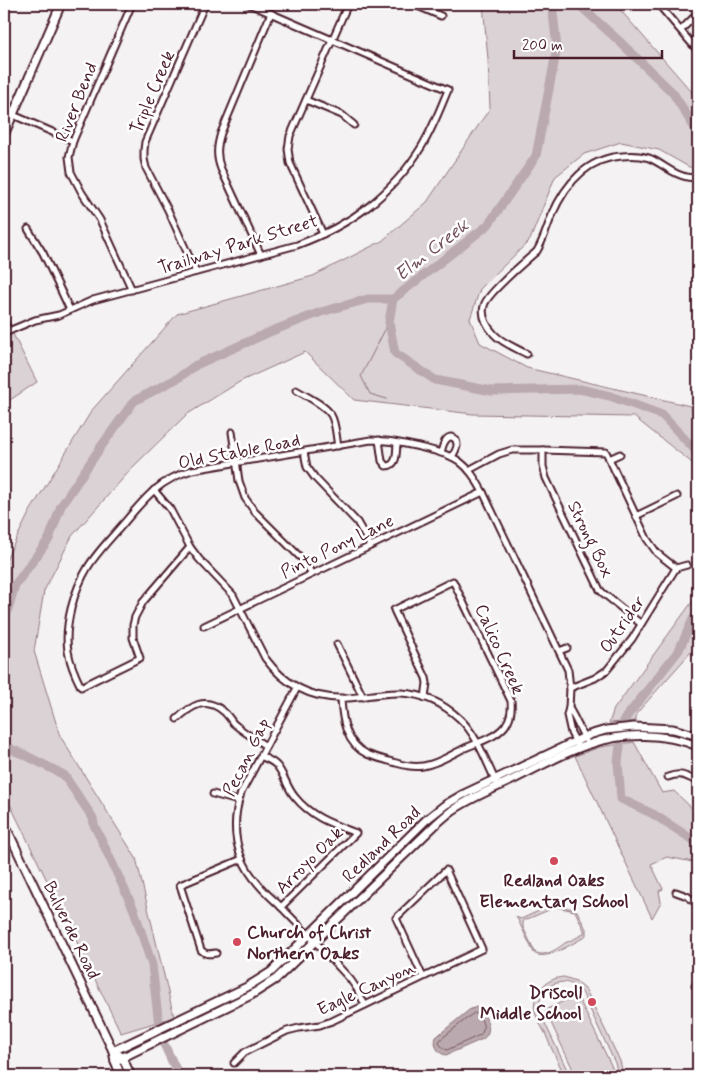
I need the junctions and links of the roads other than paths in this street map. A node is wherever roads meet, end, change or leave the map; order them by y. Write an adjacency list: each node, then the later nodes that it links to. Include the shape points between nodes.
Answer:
1 (61, 4): 16 (main road)
2 (132, 4): 19 (street, River Bend)
3 (204, 4): 24 (street, Triple Creek, via 144,150 148,172)
4 (249, 4): 8 (street)
5 (348, 4): 12 (street)
6 (413, 4): 10 (street)
7 (658, 4): 11 (street)
8 (271, 13): 12 (street); 23 (street, via 221,133 217,151 221,169)
9 (698, 13): 11 (street)
10 (441, 16)
11 (681, 30): 13 (street)
12 (332, 39): 14 (street); 22 (street, Trailway Park Street, via 448,90 434,124 410,165 378,199)
13 (698, 50)
14 (306, 100): 17 (street, via 342,115); 22 (street, via 290,136 288,154)
15 (4, 111): 16 (street)
16 (13, 115): 18 (main road); 19 (street)
17 (354, 125)
18 (4, 135)
19 (73, 141): 25 (street, River Bend, via 69,157 71,172 100,220)
20 (698, 177): 29 (street, via 687,177 648,158 633,155 610,157 578,175 552,214 537,251 490,294 484,304 486,324 494,335)
21 (28, 229): 26 (street)
22 (323, 234): 23 (street, Trailway Park Street, via 298,245)
23 (261, 254): 24 (street, Trailway Park Street)
24 (196, 272): 25 (street, Trailway Park Street)
25 (132, 290): 26 (street, Trailway Park Street)
26 (70, 310): 28 (street, Trailway Park Street)
27 (4, 321): 28 (street)
28 (6, 332)
29 (526, 354)
30 (296, 390): 34 (street, via 331,414)
31 (232, 432): 41 (street)
32 (379, 440): 33 (street, Old Stable Road); 33 (street, via 386,466 391,466 395,460); 34 (street, Old Stable Road)
33 (397, 443): 37 (street, Old Stable Road)
34 (338, 446): 36 (street, Old Stable Road)
35 (543, 450): 40 (street, via 606,452); 42 (street, via 507,451); 53 (street, Strong Box, via 546,478 600,590)
36 (304, 452): 41 (street, Old Stable Road); 47 (street, via 315,478 357,522)
37 (441, 453): 39 (street, Old Stable Road); 39 (street, via 446,440 452,437 456,439 457,446)
38 (620, 454): 40 (street)
39 (452, 457): 42 (street, Old Stable Road)
40 (609, 459): 46 (street)
41 (236, 463): 43 (street, Old Stable Road, via 184,473); 51 (street, via 248,503 304,560)
42 (469, 470): 44 (street, Old Stable Road)
43 (154, 490): 48 (street, via 170,509); 48 (street, Old Stable Road, via 99,553 77,592 67,643 80,687 140,658 132,638 135,617 143,602)
44 (482, 492): 47 (street, Pinto Pony Lane); 57 (street, Old Stable Road)
45 (677, 496): 46 (street)
46 (636, 516): 50 (street, via 652,547)
47 (370, 546): 51 (street, Pinto Pony Lane)
48 (190, 547): 52 (street, via 230,590)
49 (687, 565): 50 (street)
50 (676, 568): 53 (street, Outrider)
51 (312, 574): 52 (street, Pinto Pony Lane)
52 (241, 608): 54 (street, Pinto Pony Lane); 58 (street, via 265,658 277,673)
53 (641, 624): 59 (street, Outrider, via 606,670)
54 (204, 626)
55 (337, 644): 60 (street)
56 (567, 648): 57 (street)
57 (559, 651): 59 (street, Old Stable Road, via 568,670)
58 (297, 688): 61 (street); 71 (street, Pecan Gap)
59 (570, 688): 63 (street, Old Stable Road)
60 (363, 697): 61 (street); 62 (street, via 392,693)
61 (341, 698): 68 (street, Calico Creek, via 347,733 368,754 417,767)
62 (425, 698): 68 (street, via 460,719); 68 (street, Calico Creek, via 426,678 394,610 453,580 511,706 503,728)
63 (569, 708): 66 (street); 67 (street, Old Stable Road, via 568,723)
64 (177, 719): 71 (street, via 198,704 216,706 244,732)
65 (697, 735): 66 (main road, Redland Road, via 658,727 634,727 606,730); 70 (street)
66 (584, 737): 67 (main road, Redland Road); 69 (street)
67 (575, 741): 72 (street, Old Stable Road); 75 (main road, Redland Road)
68 (478, 744): 75 (street)
69 (588, 745): 70 (main road, Redland Road, via 641,736); 72 (main road, Redland Road)
70 (696, 745)
71 (266, 746): 73 (street, Pecan Gap)
72 (579, 749): 77 (main road, Redland Road)
73 (260, 756): 80 (street, Pecan Gap); 86 (street, Arroyo Oak, via 277,766 295,797 309,810 325,821 356,833)
74 (668, 777): 76 (street, via 681,774)
75 (494, 779): 77 (street); 79 (main road, Redland Road)
76 (698, 782)
77 (498, 787): 81 (main road, Redland Road)
78 (213, 794): 80 (street)
79 (455, 799): 81 (street); 87 (main road, Redland Road, via 426,820)
80 (238, 801): 83 (street, Pecan Gap, via 235,829)
81 (460, 806): 88 (main road, Redland Road, via 433,827)
82 (4, 823): 92 (main road, Bulverde Road)
83 (242, 859): 86 (street, Pecan Gap, via 260,887); 89 (street, via 180,885 201,950 207,954)
84 (676, 892): 85 (street)
85 (698, 904)
86 (281, 907): 87 (street, Pecan Gap)
87 (309, 936): 88 (street, Pecan Gap); 92 (main road, Redland Road, via 256,982)
88 (316, 942): 91 (street, Pecan Gap, via 350,978); 93 (main road, Redland Road, via 261,990)
89 (216, 952)
90 (424, 977): 90 (street, Eagle Canyon, via 482,949 446,870 396,918); 91 (street, Eagle Canyon)
91 (365, 1005): 95 (street, Eagle Canyon, via 326,1023 287,1032 246,1052)
92 (113, 1051): 93 (main road); 94 (main road, Bulverde Road)
93 (122, 1057): 94 (main road, Redland Road); 97 (main road)
94 (114, 1061): 96 (main road, Bulverde Road)
95 (234, 1063)
96 (121, 1076)
97 (131, 1076)

